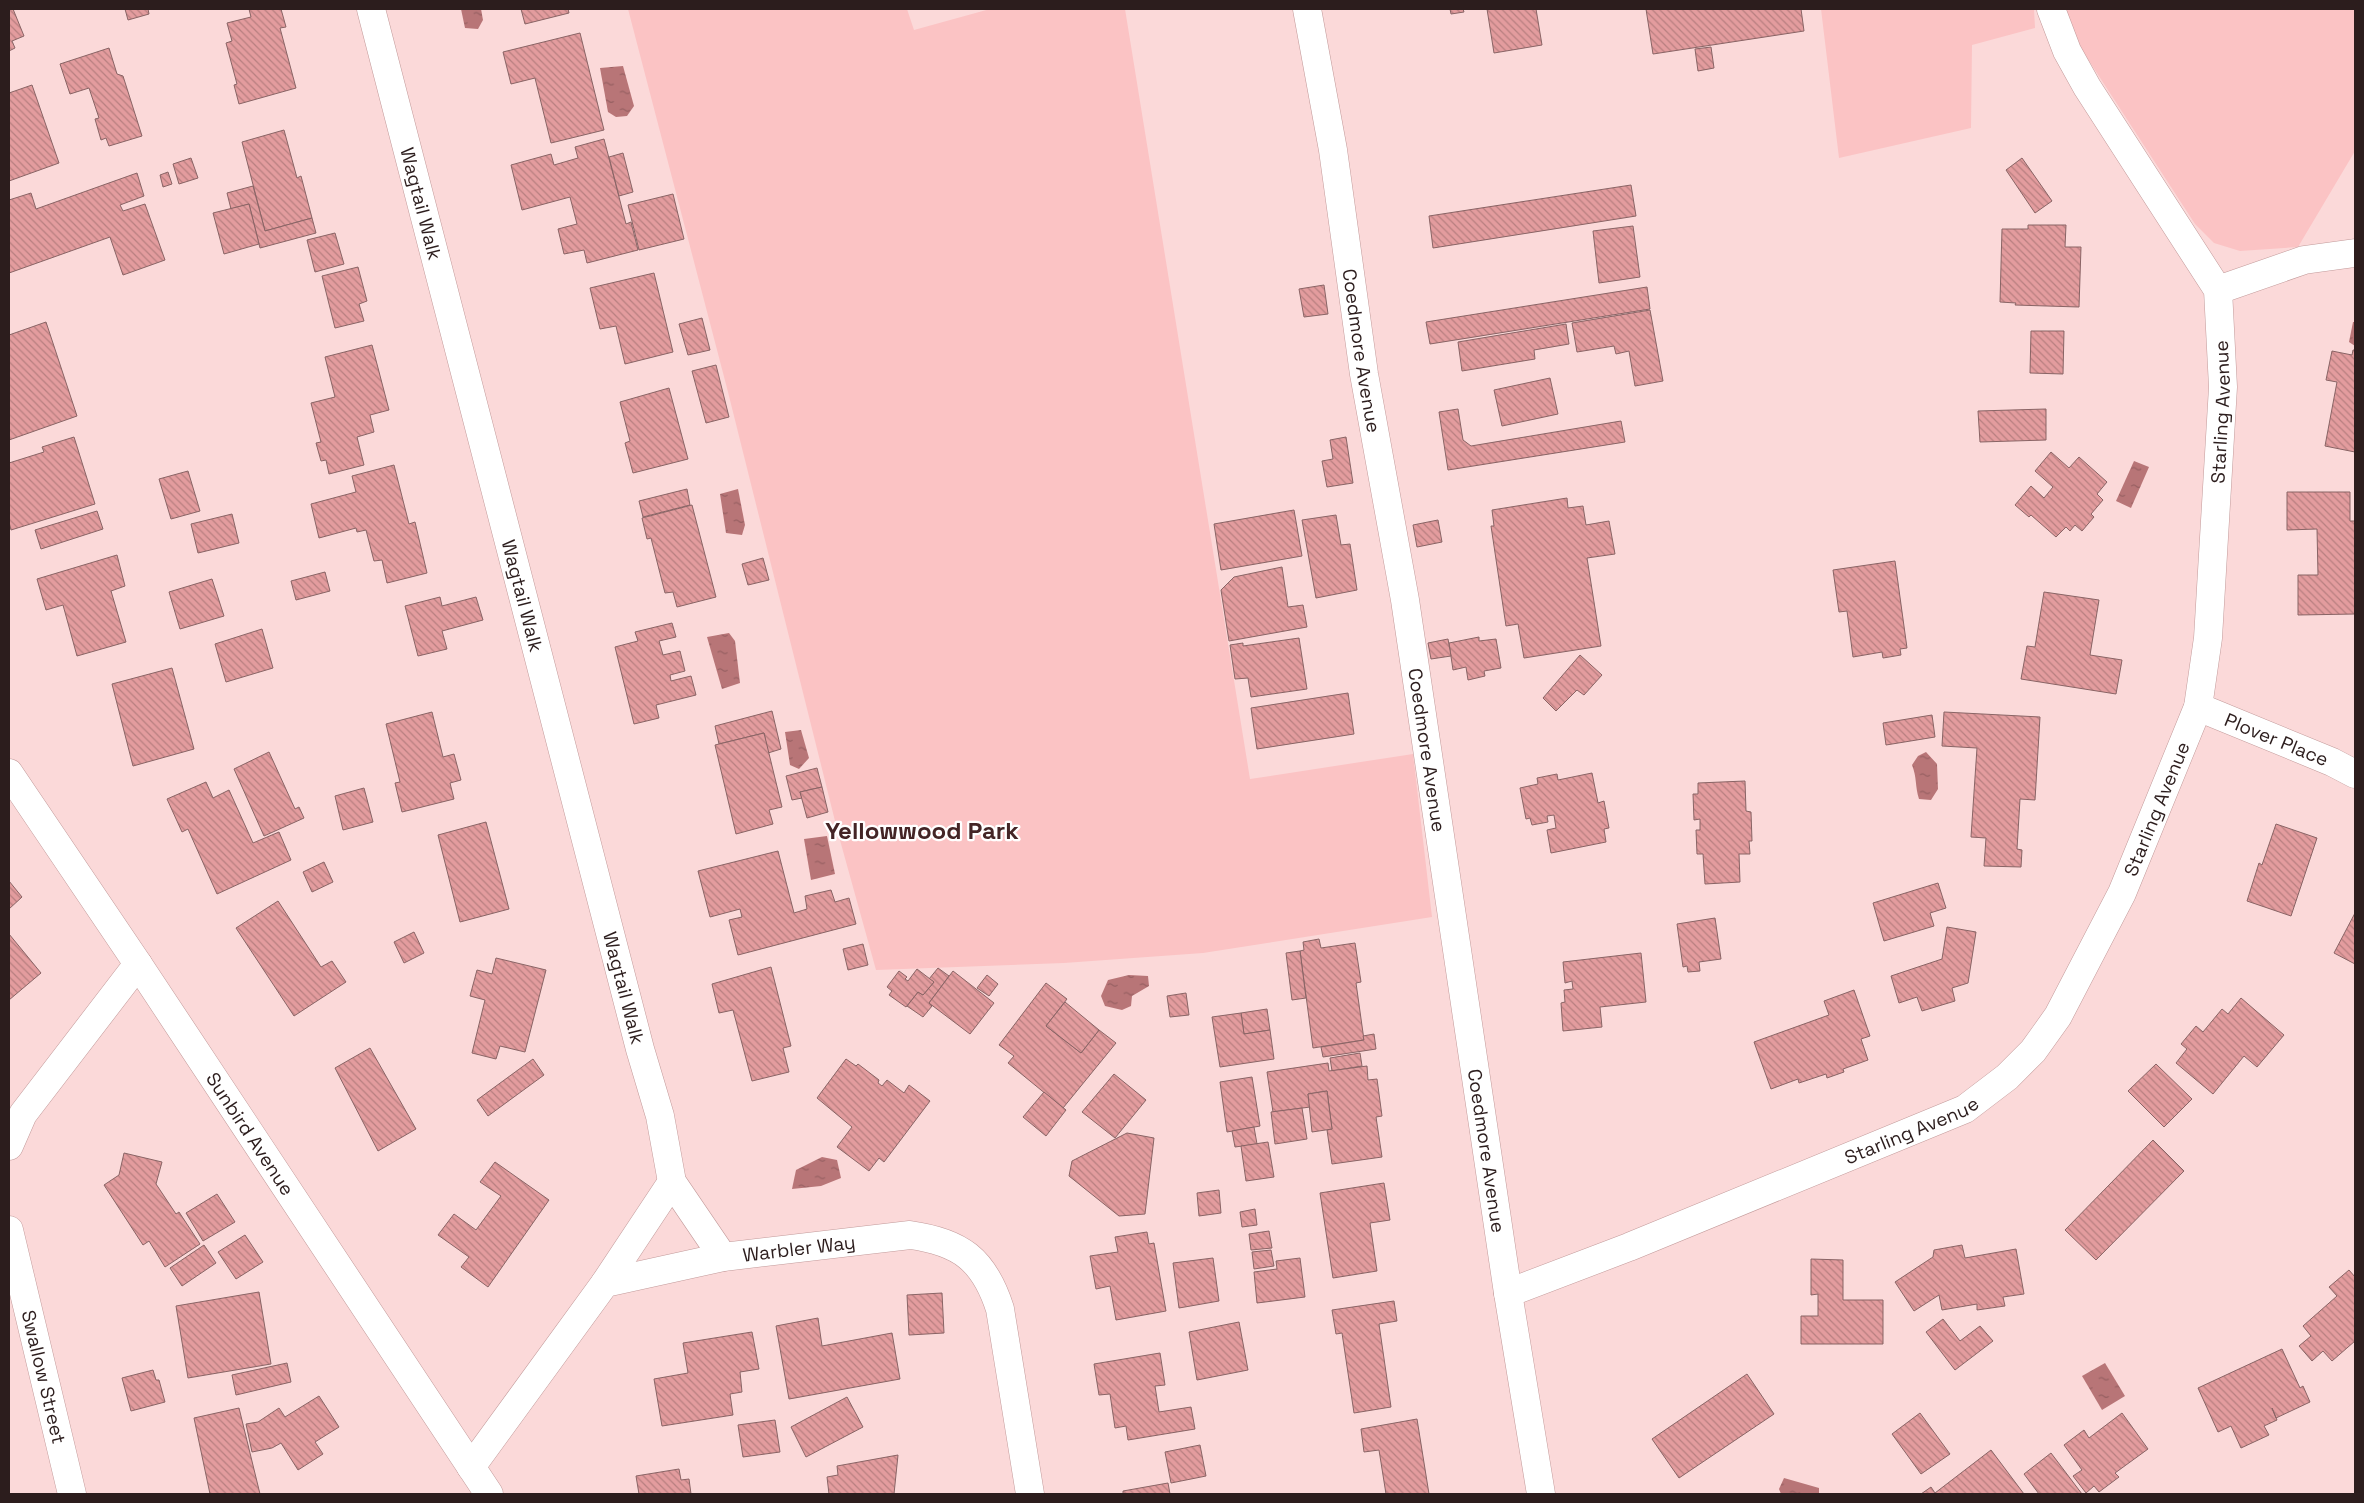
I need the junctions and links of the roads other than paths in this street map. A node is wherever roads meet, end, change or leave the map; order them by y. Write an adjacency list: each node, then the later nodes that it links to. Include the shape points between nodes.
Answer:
1 (372, 9): 11 (street, Wagtail Walk, via 660,1116)
2 (1307, 9): 15 (street, Coedmore Avenue, via 1334,150 1364,374 1405,600)
3 (2051, 9): 5 (street, Starling Avenue, via 2067,51 2087,87)
4 (2355, 253): 5 (street, via 2304,260)
5 (2218, 290): 6 (street, Starling Avenue, via 2223,387 2208,638)
6 (2198, 706): 8 (street, Plover Place); 15 (street, Starling Avenue, via 2122,893 2058,1016 2033,1051 2006,1077 1965,1109)
7 (9, 773): 9 (street, Sunbird Avenue)
8 (2355, 774)
9 (138, 964): 10 (street, via 23,1114); 16 (street, Sunbird Avenue)
10 (9, 1146)
11 (672, 1182): 13 (street, Wagtail Walk); 14 (street)
12 (9, 1230): 17 (street, Swallow Street)
13 (723, 1257): 14 (street, Warbler Way); 19 (street, Warbler Way, via 910,1235 938,1239 961,1249 993,1288 1000,1309)
14 (605, 1283): 16 (street)
15 (1508, 1293): 20 (street, Coedmore Avenue)
16 (471, 1466): 18 (street, Sunbird Avenue)
17 (72, 1494)
18 (489, 1494)
19 (1030, 1494)
20 (1541, 1494)

